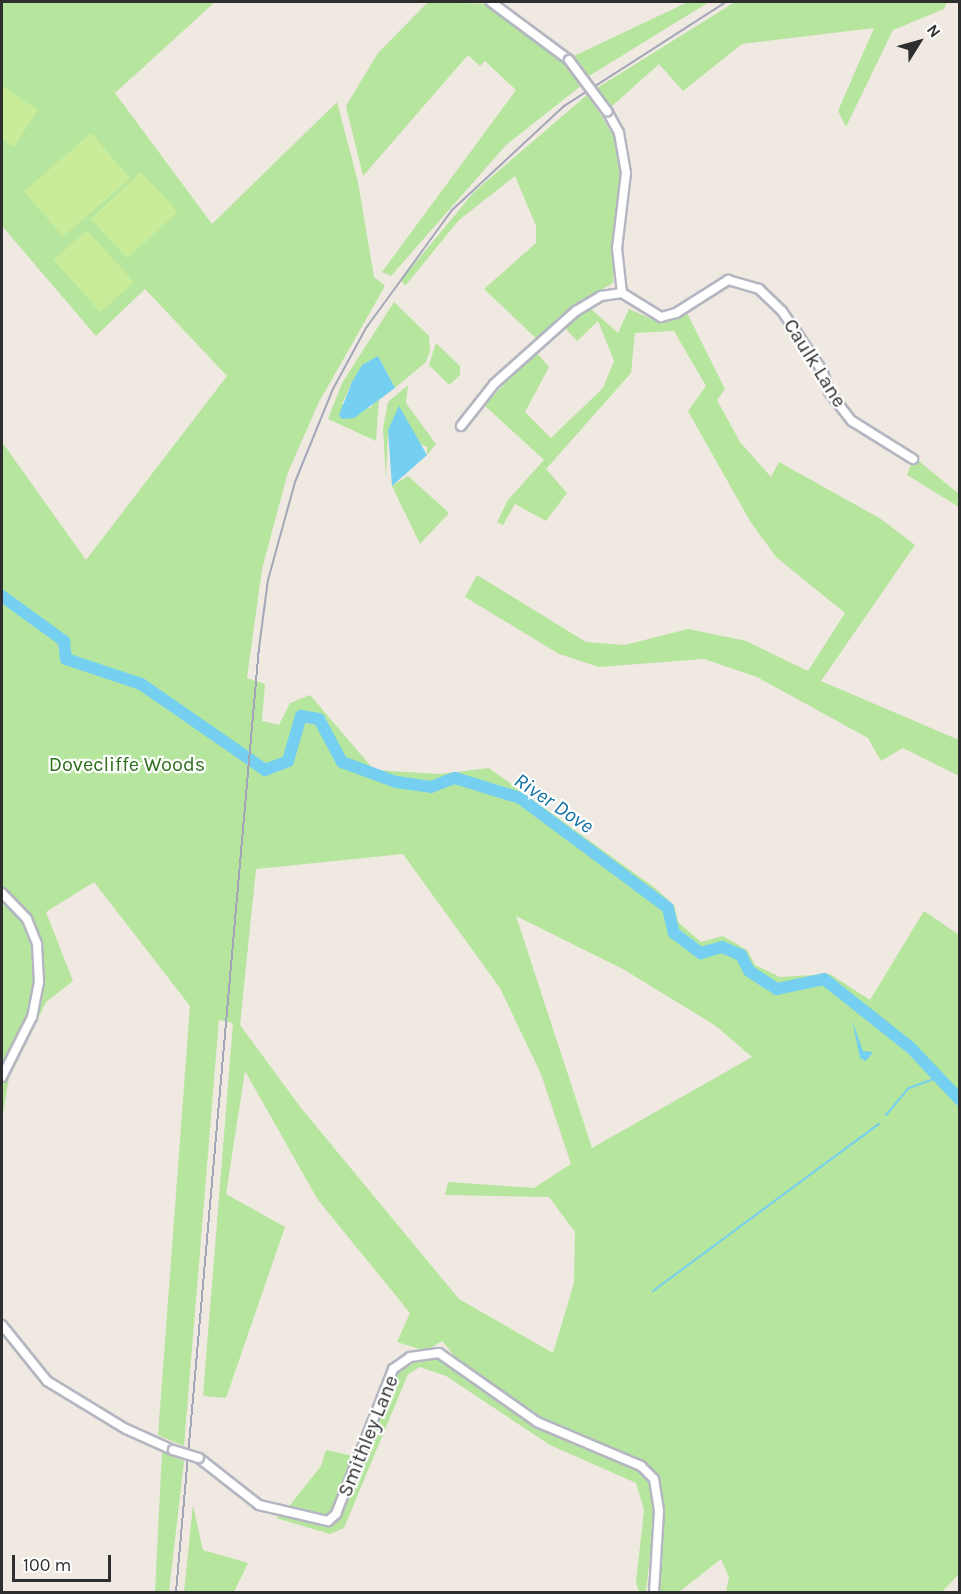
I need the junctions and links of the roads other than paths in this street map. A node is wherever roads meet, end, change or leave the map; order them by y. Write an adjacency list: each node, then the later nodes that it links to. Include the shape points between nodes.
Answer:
1 (491, 2): 2 (street, bridge, via 569,60 619,133 626,173 617,248)
2 (622, 293): 3 (street, via 601,296 576,311 494,384); 4 (street, Caulk Lane, via 661,316 676,313 728,280 759,289 782,311 840,407 862,429 882,435)
3 (461, 426)
4 (913, 459)
5 (2, 893): 6 (street, via 27,918 37,944 39,982 32,1017)
6 (2, 1077)
7 (2, 1325): 8 (street, Smithley Lane, bridge, via 46,1381 126,1429 200,1458 259,1505 328,1521 336,1514 393,1369 410,1357 440,1353 537,1422 641,1466 654,1479 659,1510)
8 (654, 1593)

